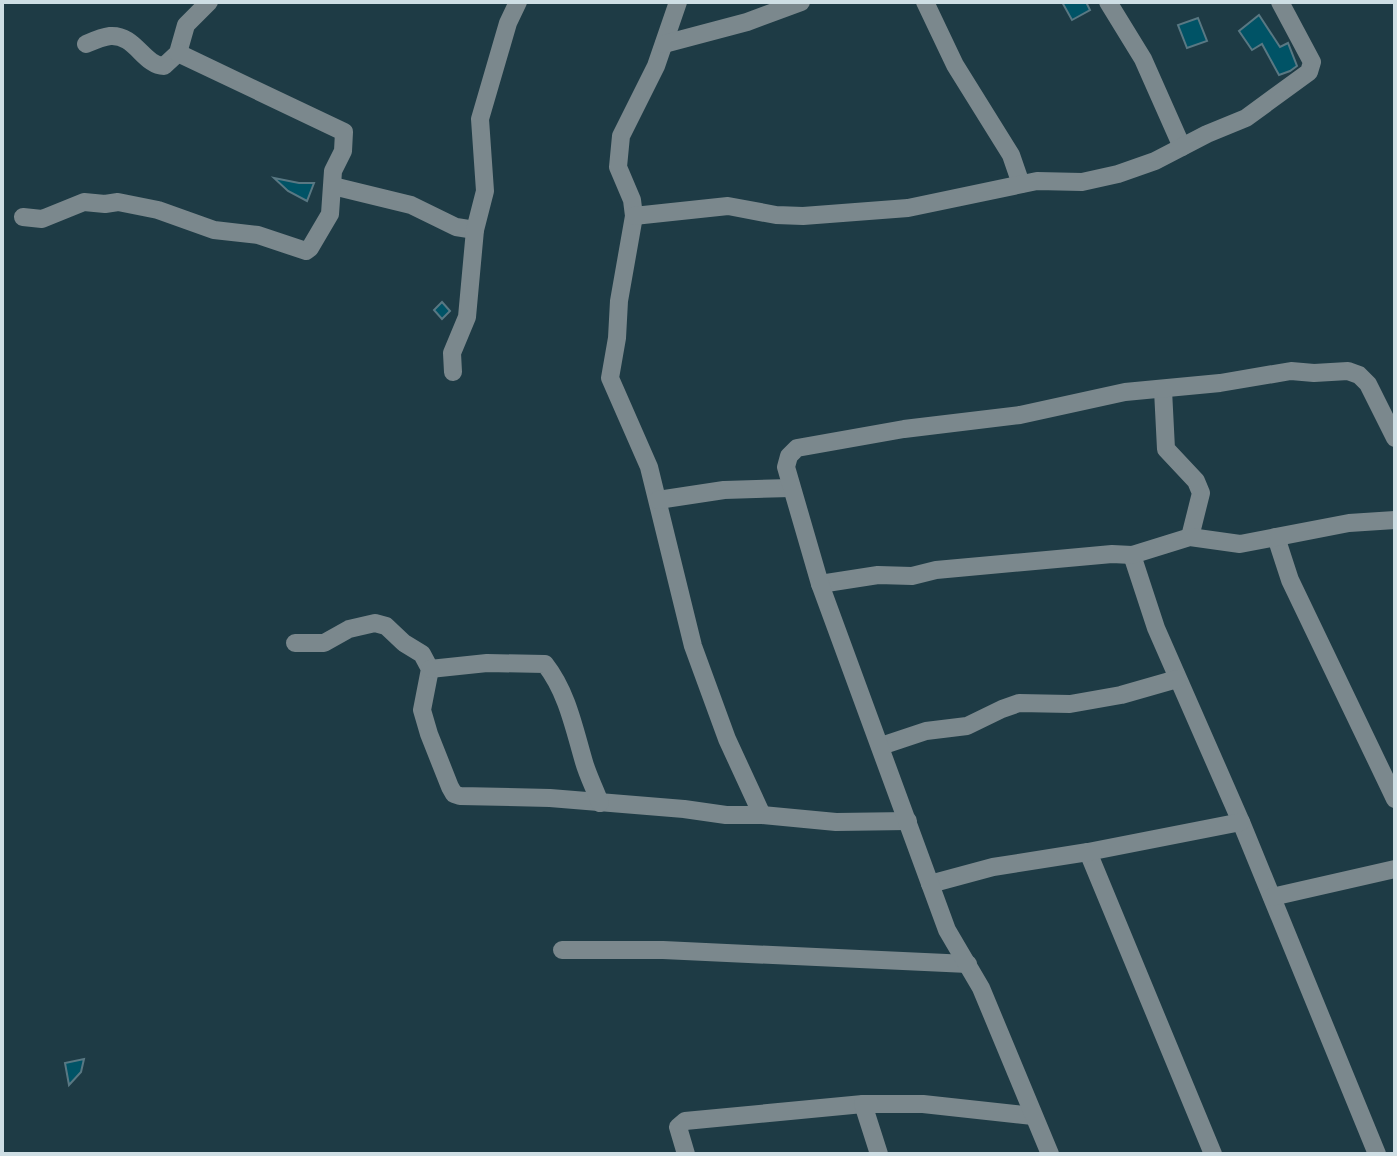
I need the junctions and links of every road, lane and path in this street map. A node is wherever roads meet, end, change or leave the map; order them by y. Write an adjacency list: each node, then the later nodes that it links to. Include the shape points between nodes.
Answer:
1 (209, 2): 10 (street, via 186,25)
2 (518, 2): 16 (street, via 480,119 485,191)
3 (678, 2): 9 (street)
4 (801, 2): 9 (street)
5 (925, 2): 12 (street, via 955,65 1011,155)
6 (1108, 2): 11 (street, via 1143,59)
7 (1280, 2): 11 (street, via 1312,62 1309,72 1246,118)
8 (86, 44): 10 (street, via 118,36 159,66)
9 (664, 44): 14 (street, via 621,136 618,167)
10 (178, 53): 13 (street, via 344,132)
11 (1182, 147): 12 (street, via 1118,174 1082,182)
12 (1021, 184): 14 (street, via 908,208 803,216 728,206)
13 (333, 186): 15 (street, via 327,222 306,251 118,202 84,202 42,219); 16 (street, via 411,205 456,227)
14 (634, 216): 21 (street, via 610,378 637,435)
15 (23, 217)
16 (475, 230): 17 (street, via 467,317 452,353)
17 (453, 372)
18 (1163, 390): 19 (street, via 1291,371 1348,371 1368,384); 20 (street, via 797,448 786,467); 23 (street, via 1166,449 1201,493)
19 (1395, 438)
20 (791, 488): 21 (street, via 724,490); 26 (street)
21 (658, 500): 33 (street, via 693,646)
22 (1395, 520): 24 (street)
23 (1190, 537): 24 (street, via 1240,544); 25 (street)
24 (1276, 537): 31 (street, via 1290,580)
25 (1132, 555): 26 (street); 29 (street)
26 (820, 584): 30 (street)
27 (295, 643): 28 (street, via 324,643 375,623 422,654)
28 (430, 669): 32 (street, via 545,664 573,720); 32 (street, via 422,710 454,794)
29 (1177, 679): 30 (street, via 1070,704 1019,703 967,726 926,731); 35 (street)
30 (881, 746): 34 (street)
31 (1395, 799)
32 (600, 803): 33 (street)
33 (762, 815): 34 (street)
34 (908, 821): 38 (street)
35 (1241, 822): 36 (street); 39 (street)
36 (1088, 852): 38 (street, via 993,867); 47 (street)
37 (1395, 869): 39 (street)
38 (930, 884): 41 (street, via 947,930)
39 (1272, 897): 48 (street)
40 (562, 950): 41 (street)
41 (968, 964): 43 (street)
42 (863, 1104): 43 (street, via 923,1104); 44 (street, via 685,1121 678,1127); 45 (street)
43 (1033, 1116): 46 (street)
44 (686, 1154)
45 (879, 1154)
46 (1050, 1154)
47 (1213, 1154)
48 (1377, 1154)

